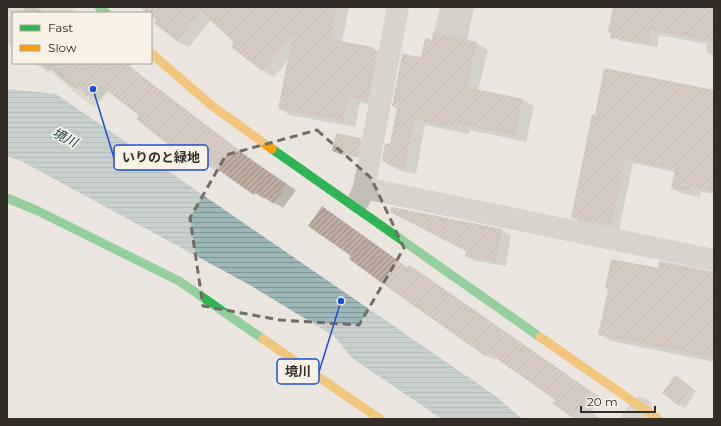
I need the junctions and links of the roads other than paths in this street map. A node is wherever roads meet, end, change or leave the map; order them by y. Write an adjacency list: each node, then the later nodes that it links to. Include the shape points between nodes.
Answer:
1 (398, 7): 3 (street)
2 (152, 54): 5 (street, via 211,105)
3 (364, 188): 5 (street); 6 (street)
4 (7, 198): 8 (street, via 179,281)
5 (355, 209): 7 (street)
6 (714, 260)
7 (644, 415)
8 (376, 418)

